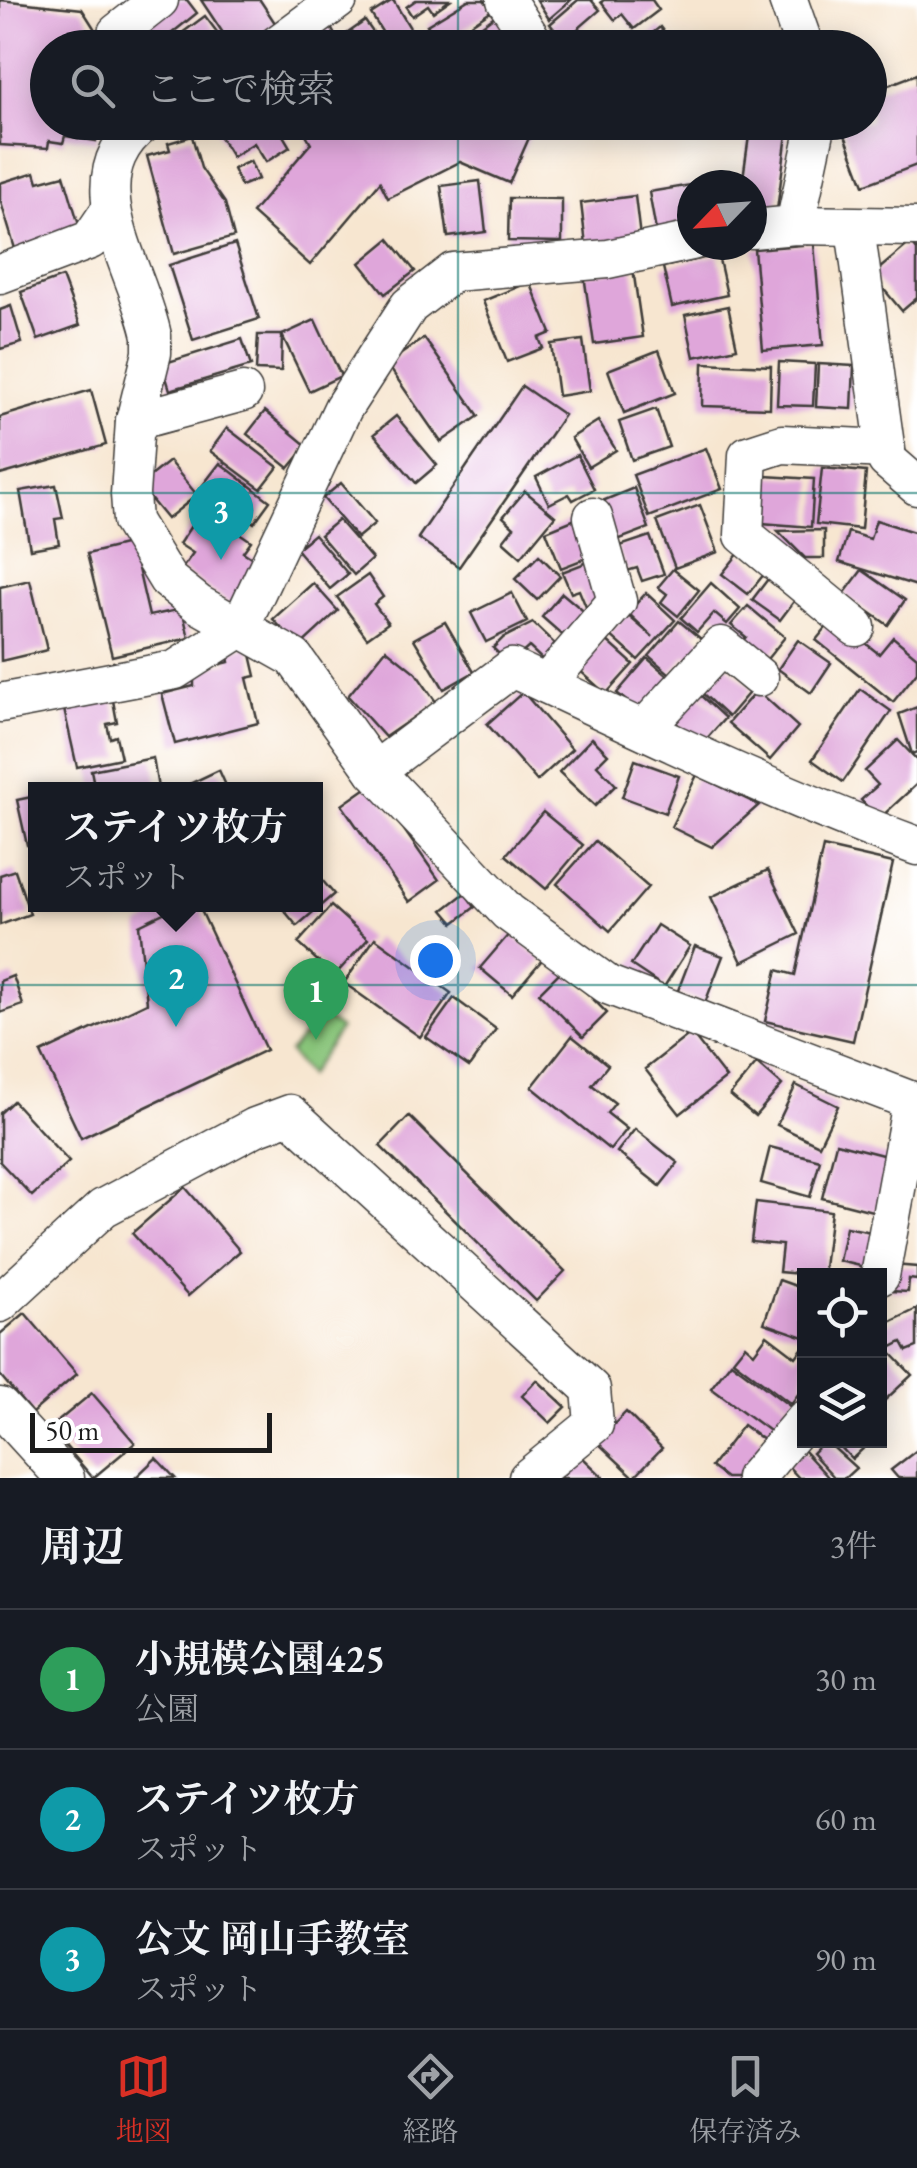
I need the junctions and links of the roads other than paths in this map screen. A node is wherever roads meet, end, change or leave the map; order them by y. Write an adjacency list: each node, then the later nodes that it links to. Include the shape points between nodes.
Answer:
1 (159, 0): 5 (street)
2 (338, 0): 6 (street)
3 (506, 0): 7 (street)
4 (788, 0): 8 (street)
5 (121, 30)
6 (297, 30)
7 (525, 30)
8 (799, 30)
9 (123, 140): 11 (street)
10 (813, 140): 12 (street)
11 (109, 212): 17 (street, via 90,240); 19 (street, via 152,336)
12 (795, 225): 14 (street); 15 (street)
13 (917, 227): 15 (street)
14 (767, 228)
15 (855, 228): 20 (street)
16 (677, 244): 24 (street, via 608,259 453,272 409,306 343,408)
17 (0, 274)
18 (244, 392): 19 (street)
19 (135, 421): 24 (street, via 130,494 141,541 168,580)
20 (886, 449): 21 (street, via 887,460); 23 (street, via 782,444 748,455 744,535)
21 (917, 486)
22 (593, 517): 26 (street, via 617,601)
23 (856, 627)
24 (239, 629): 27 (street, via 175,670); 29 (street, via 294,658)
25 (759, 677): 28 (street, via 720,646)
26 (546, 684): 28 (street); 29 (street, via 512,668)
27 (0, 703)
28 (646, 727): 30 (street, via 734,773)
29 (374, 771): 31 (street, via 508,912 608,985)
30 (917, 846)
31 (915, 1102): 32 (street)
32 (882, 1268)
33 (0, 1303): 37 (street, via 102,1208 290,1114 591,1389 594,1424)
34 (0, 1407): 36 (street)
35 (797, 1428): 38 (street)
36 (65, 1478)
37 (528, 1478)
38 (755, 1478)

